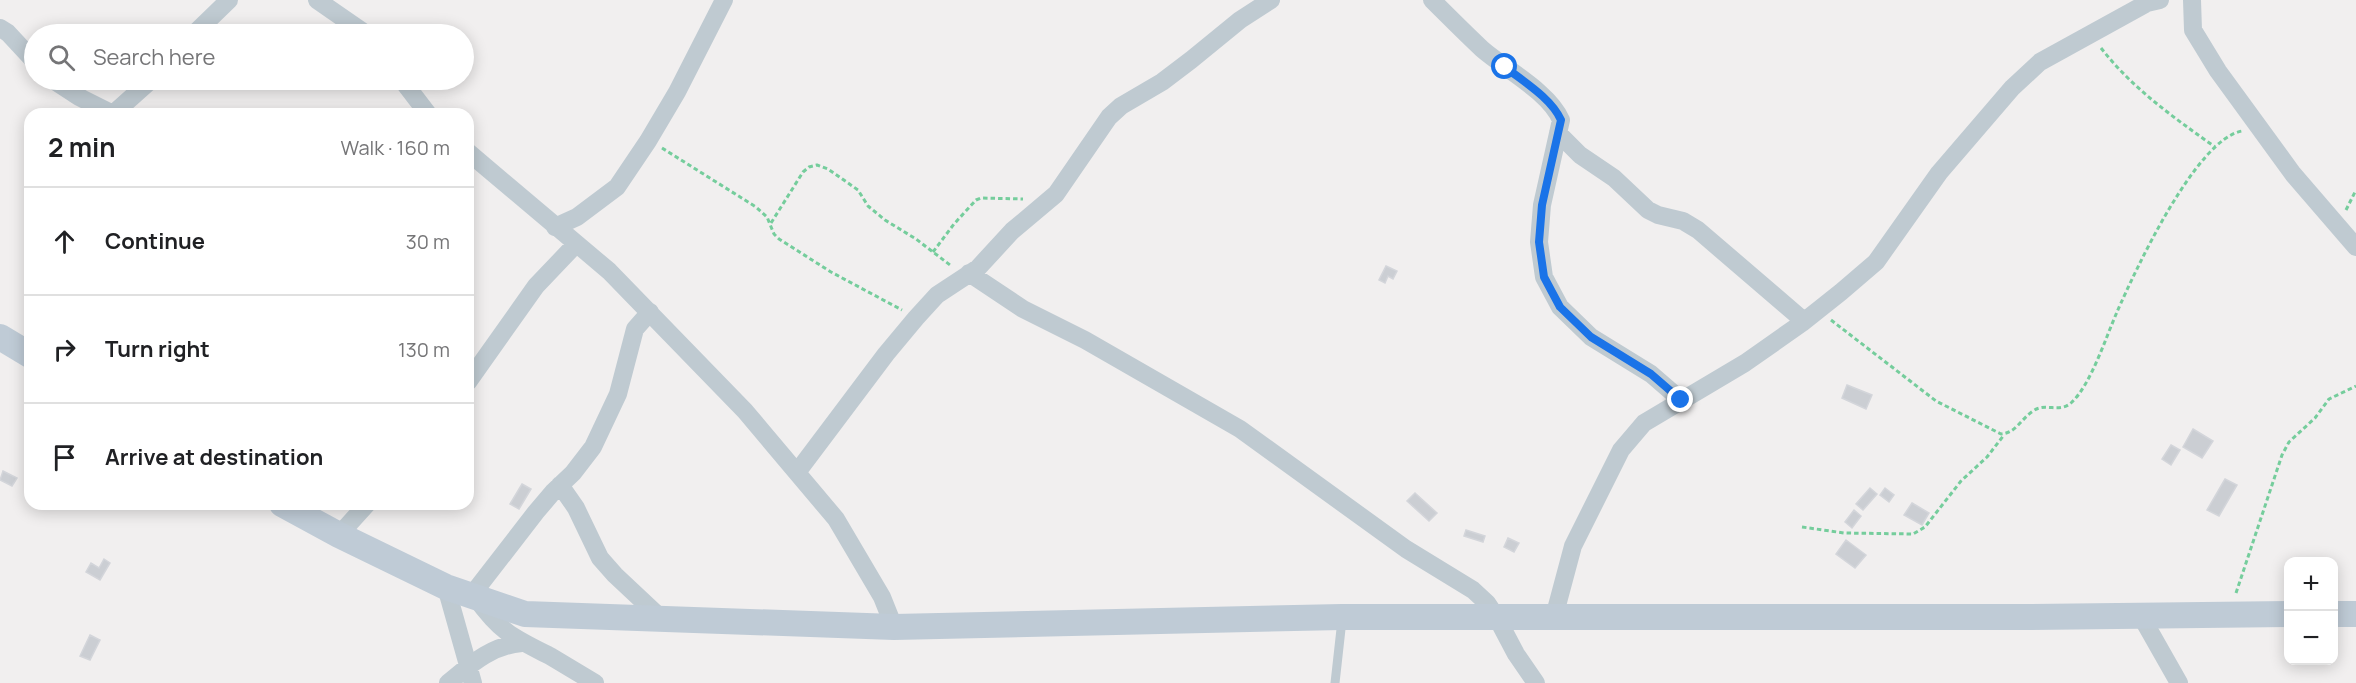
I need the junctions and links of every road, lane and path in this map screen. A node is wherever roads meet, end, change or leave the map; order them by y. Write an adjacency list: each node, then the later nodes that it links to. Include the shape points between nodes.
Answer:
1 (229, 0): 8 (street)
2 (317, 0): 9 (street)
3 (724, 0): 21 (street)
4 (1271, 0): 24 (street, via 1169,76 1121,106)
5 (1432, 0): 20 (street, via 1482,49 1557,112 1561,120)
6 (2160, 0): 11 (street)
7 (2192, 0): 19 (street, via 2193,30)
8 (204, 24)
9 (352, 24)
10 (0, 28): 12 (street)
11 (2089, 34): 22 (path, via 2129,81); 32 (street, via 2040,62 2012,88 1939,173 1876,262)
12 (24, 50)
13 (68, 90): 16 (street)
14 (140, 90): 17 (street)
15 (410, 90): 18 (street)
16 (101, 108)
17 (120, 108)
18 (423, 108)
19 (2261, 130): 22 (path, via 2238,132); 28 (street)
20 (1558, 133): 32 (street, via 1648,210 1698,230); 38 (street, via 1542,205 1539,242 1544,277 1560,307 1591,337 1651,374)
21 (648, 141): 25 (path, via 756,207); 26 (street, via 617,187 577,217)
22 (2215, 147): 39 (path, via 2197,167 2147,246 2079,393 2065,407 2032,411)
23 (474, 157): 26 (street)
24 (1049, 201): 29 (path, via 976,200); 30 (street)
25 (770, 224): 29 (path, via 803,172 817,165 858,190 872,209); 33 (path, via 774,234 790,247)
26 (555, 226): 27 (street)
27 (576, 244): 31 (street); 36 (street, via 536,286)
28 (2356, 247)
29 (933, 252): 30 (path)
30 (966, 275): 33 (street, via 938,295); 55 (street, via 1240,429 1406,549 1473,590)
31 (650, 312): 40 (street); 41 (street, via 635,329 618,394 593,447)
32 (1811, 316): 38 (street, via 1745,363); 39 (path, via 1936,401)
33 (916, 318): 40 (street)
34 (0, 337): 35 (street)
35 (24, 351)
36 (474, 374)
37 (2356, 386): 48 (path, via 2329,399 2289,442)
38 (1681, 400): 54 (street, via 1644,423 1621,450 1573,546)
39 (2005, 434): 44 (path, via 1924,527 1913,534 1844,533)
40 (798, 471): 57 (street, via 848,538 882,597)
41 (561, 485): 47 (street, via 536,512); 56 (street, via 600,558)
42 (293, 510): 45 (street)
43 (362, 510): 45 (street)
44 (1802, 526)
45 (339, 535): 46 (street)
46 (446, 587): 47 (street); 59 (street)
47 (474, 597): 56 (street, via 525,614); 58 (street, via 500,628)
48 (2228, 614): 49 (street); 52 (street)
49 (2284, 614)
50 (2338, 614): 51 (street)
51 (2356, 614)
52 (2141, 616): 54 (street); 64 (street)
53 (1342, 617): 55 (street); 57 (street); 62 (lane)
54 (1554, 617): 55 (street)
55 (1497, 618): 63 (street)
56 (663, 620): 57 (street)
57 (894, 627)
58 (522, 644): 59 (street, via 502,646); 61 (street)
59 (471, 675): 60 (street)
60 (448, 683)
61 (595, 683)
62 (1335, 683)
63 (1536, 683)
64 (2179, 683)

